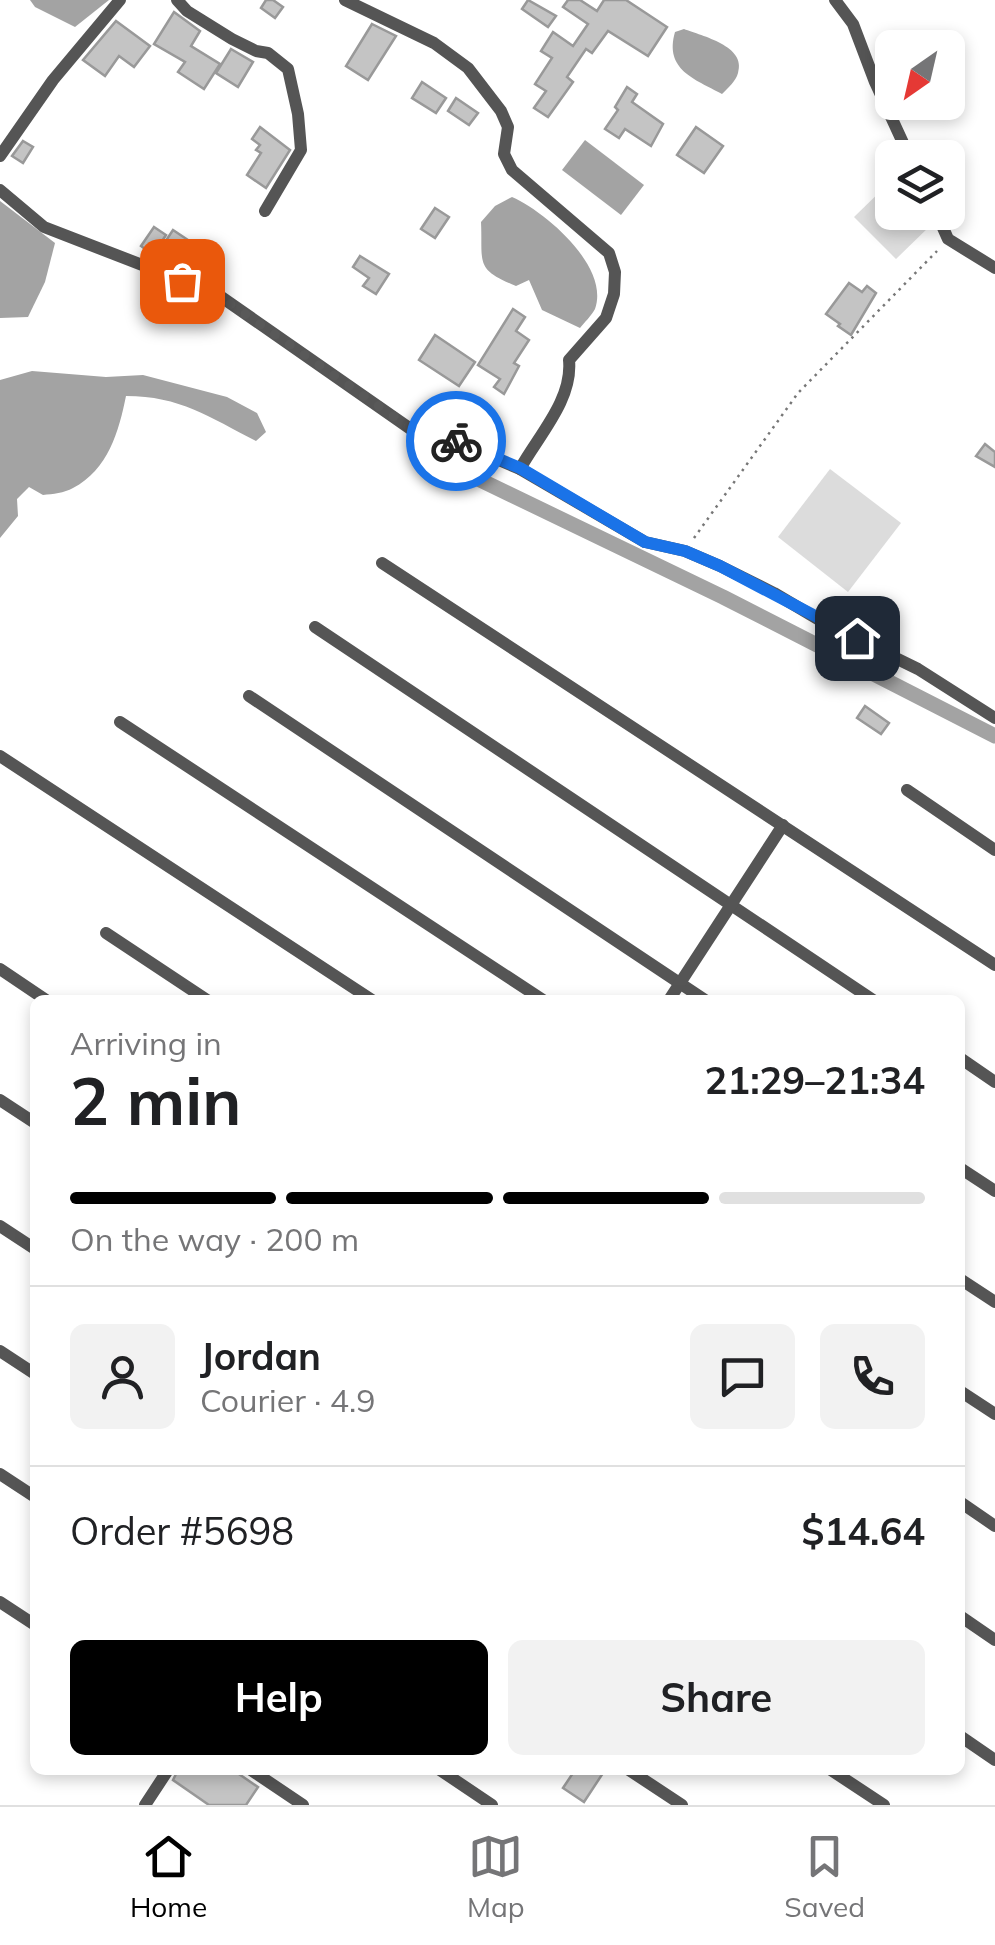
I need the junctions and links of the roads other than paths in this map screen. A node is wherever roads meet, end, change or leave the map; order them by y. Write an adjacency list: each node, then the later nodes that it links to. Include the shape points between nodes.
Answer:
1 (120, 0): 6 (street)
2 (177, 0): 8 (street, via 288,70 301,150)
3 (345, 0): 11 (street, via 434,43 468,68 501,111 512,170 609,253 616,272 606,318 569,360 565,392)
4 (835, 0): 5 (street, via 853,24)
5 (902, 140)
6 (0, 156)
7 (0, 190): 11 (street, via 44,228 216,294 425,438 450,438)
8 (265, 211)
9 (944, 230): 10 (street)
10 (995, 268)
11 (520, 468): 15 (street, via 645,542 685,551 918,669)
12 (382, 562): 19 (street)
13 (315, 627): 21 (street)
14 (248, 696): 25 (street)
15 (995, 718)
16 (120, 722): 29 (street)
17 (0, 756): 28 (street)
18 (907, 790): 20 (street)
19 (783, 825): 21 (street); 23 (street)
20 (995, 850)
21 (731, 904): 25 (street); 32 (street)
22 (106, 933): 27 (street)
23 (995, 965)
24 (0, 969): 26 (street)
25 (680, 984): 30 (street); 31 (street)
26 (39, 995)
27 (199, 995)
28 (364, 995)
29 (535, 995)
30 (672, 995)
31 (697, 995)
32 (866, 995)
33 (965, 1061): 34 (street)
34 (995, 1082)
35 (0, 1100): 36 (street)
36 (30, 1120)
37 (965, 1171): 38 (street)
38 (995, 1190)
39 (0, 1226): 40 (street)
40 (30, 1246)
41 (965, 1281): 42 (street)
42 (995, 1302)
43 (0, 1351): 44 (street)
44 (30, 1371)
45 (965, 1394): 46 (street)
46 (995, 1414)
47 (0, 1474): 48 (street)
48 (30, 1494)
49 (965, 1505): 50 (street)
50 (995, 1526)
51 (0, 1602): 53 (street)
52 (965, 1619): 54 (street)
53 (30, 1623)
54 (995, 1640)
55 (965, 1739): 56 (street)
56 (995, 1760)
57 (165, 1775): 62 (street)
58 (258, 1775): 63 (street)
59 (447, 1775): 64 (street)
60 (637, 1775): 65 (street)
61 (839, 1775): 66 (street)
62 (145, 1805)
63 (303, 1805)
64 (492, 1805)
65 (682, 1805)
66 (884, 1805)

